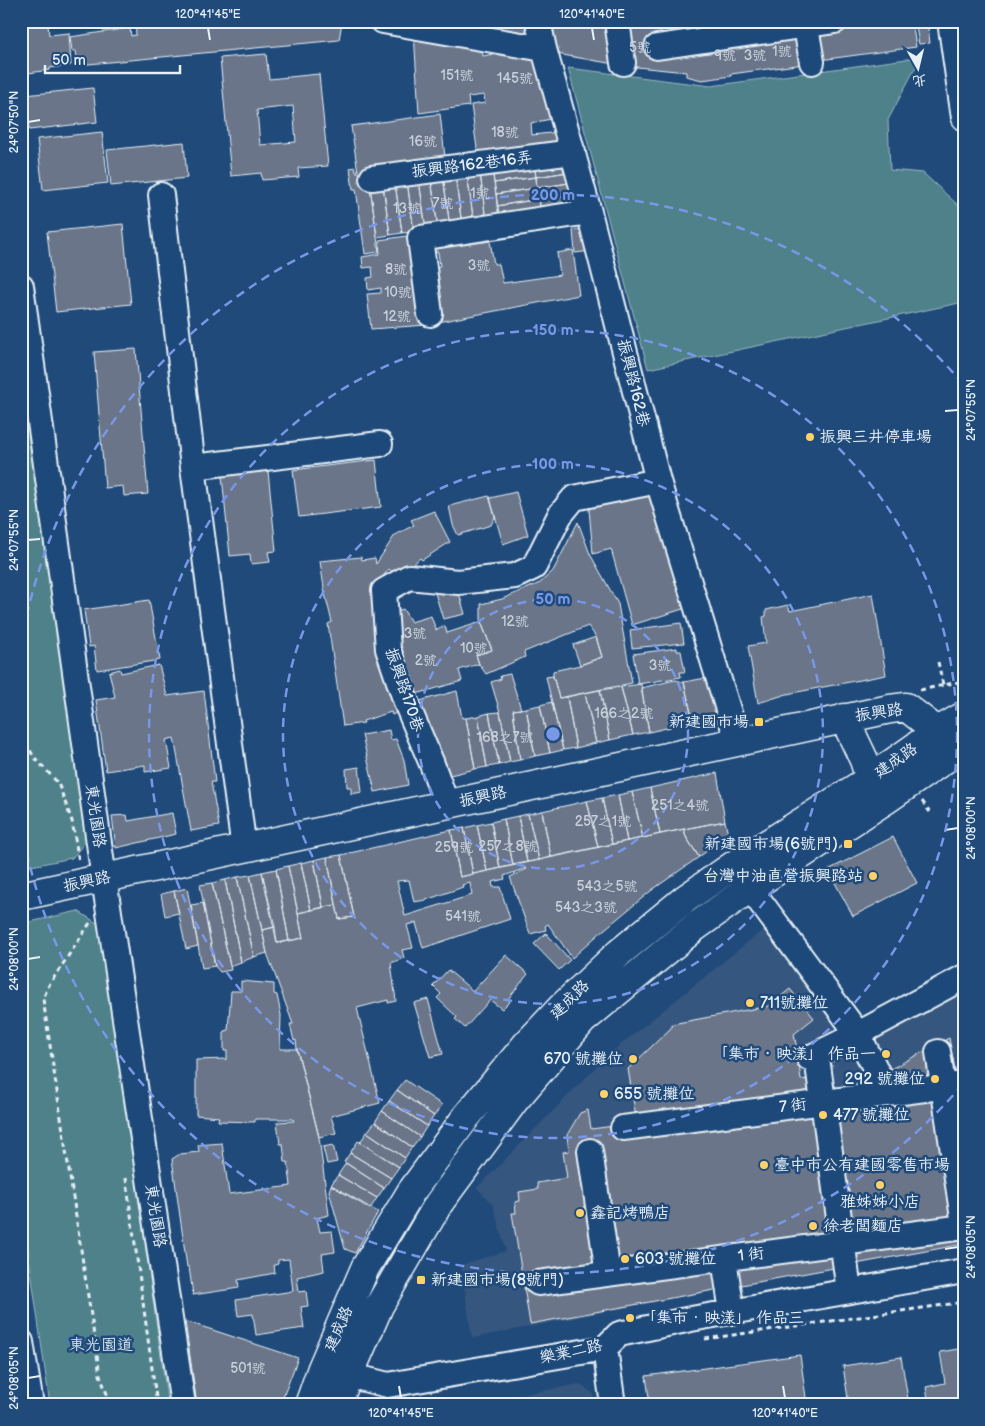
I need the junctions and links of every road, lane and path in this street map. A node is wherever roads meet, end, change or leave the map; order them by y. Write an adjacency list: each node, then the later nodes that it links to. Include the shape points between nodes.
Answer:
1 (383, 21): 8 (street)
2 (538, 21): 8 (street, 振興路162巷)
3 (617, 21): 10 (street)
4 (835, 21): 6 (street)
5 (950, 21): 11 (street)
6 (805, 23): 7 (street); 9 (street)
7 (658, 47)
8 (544, 49): 12 (street, 振興路162巷)
9 (812, 62)
10 (623, 63)
11 (964, 118)
12 (573, 152): 13 (street, 振興路162巷16弄); 15 (street, 振興路162巷)
13 (372, 178)
14 (161, 195): 19 (street)
15 (589, 212): 17 (street, via 420,238); 20 (street, 振興路162巷)
16 (21, 286): 32 (street, 東光園路)
17 (430, 314)
18 (380, 444): 19 (street)
19 (193, 468): 31 (street)
20 (658, 482): 27 (street, 振興路162巷); 30 (street, 振興路170巷, via 574,498 560,515 534,567 515,576 458,582 409,577 384,591 388,649 406,704)
21 (938, 662): 22 (path)
22 (943, 685)
23 (964, 716): 25 (main road, 建成路)
24 (844, 718): 25 (main road, 振興路, via 906,707); 27 (main road, 振興路); 29 (main road)
25 (938, 730): 28 (main road, 振興路); 29 (main road, 建成路)
26 (21, 734): 32 (path, via 34,757 58,783)
27 (738, 742): 30 (main road, 振興路)
28 (963, 751): 33 (main road, 建成路)
29 (870, 779): 56 (main road, 建成路, via 685,899 618,953 526,1045 467,1116 411,1192 365,1268)
30 (447, 805): 31 (main road, 振興路)
31 (244, 849): 32 (main road, 振興路)
32 (93, 881): 34 (main road, 振興路); 60 (street, 東光園路)
33 (750, 888): 37 (street); 57 (main road, 建成路, via 678,940 583,1020 531,1080 439,1203 379,1306)
34 (21, 896)
35 (91, 922): 59 (path, via 49,985 43,1000 100,1375)
36 (964, 977): 37 (street)
37 (858, 1034): 40 (street, via 880,1078); 41 (street, via 813,1061)
38 (938, 1052): 39 (street)
39 (954, 1085): 40 (street, 7 街); 44 (street)
40 (882, 1094): 41 (street, 7 街)
41 (823, 1102): 42 (street, 7 街); 45 (street)
42 (623, 1128)
43 (590, 1151): 48 (street)
44 (964, 1226): 45 (street, 1 街)
45 (842, 1243): 46 (street, 1 街); 50 (street)
46 (724, 1259): 48 (street, 1 街); 52 (street)
47 (964, 1271): 50 (street, 樂業二路)
48 (608, 1274): 49 (street, 1 街)
49 (538, 1283)
50 (849, 1291): 52 (street, 樂業二路)
51 (964, 1302): 53 (path)
52 (732, 1312): 55 (street, 樂業二路, via 619,1334)
53 (704, 1340)
54 (21, 1342): 58 (street)
55 (605, 1348): 57 (street, 樂業二路, via 388,1385); 63 (street)
56 (322, 1368): 57 (street, 樂業二路); 61 (main road, 建成路)
57 (349, 1376): 62 (main road, 建成路)
58 (31, 1405)
59 (111, 1405)
60 (183, 1405)
61 (309, 1405)
62 (336, 1405)
63 (613, 1405)

